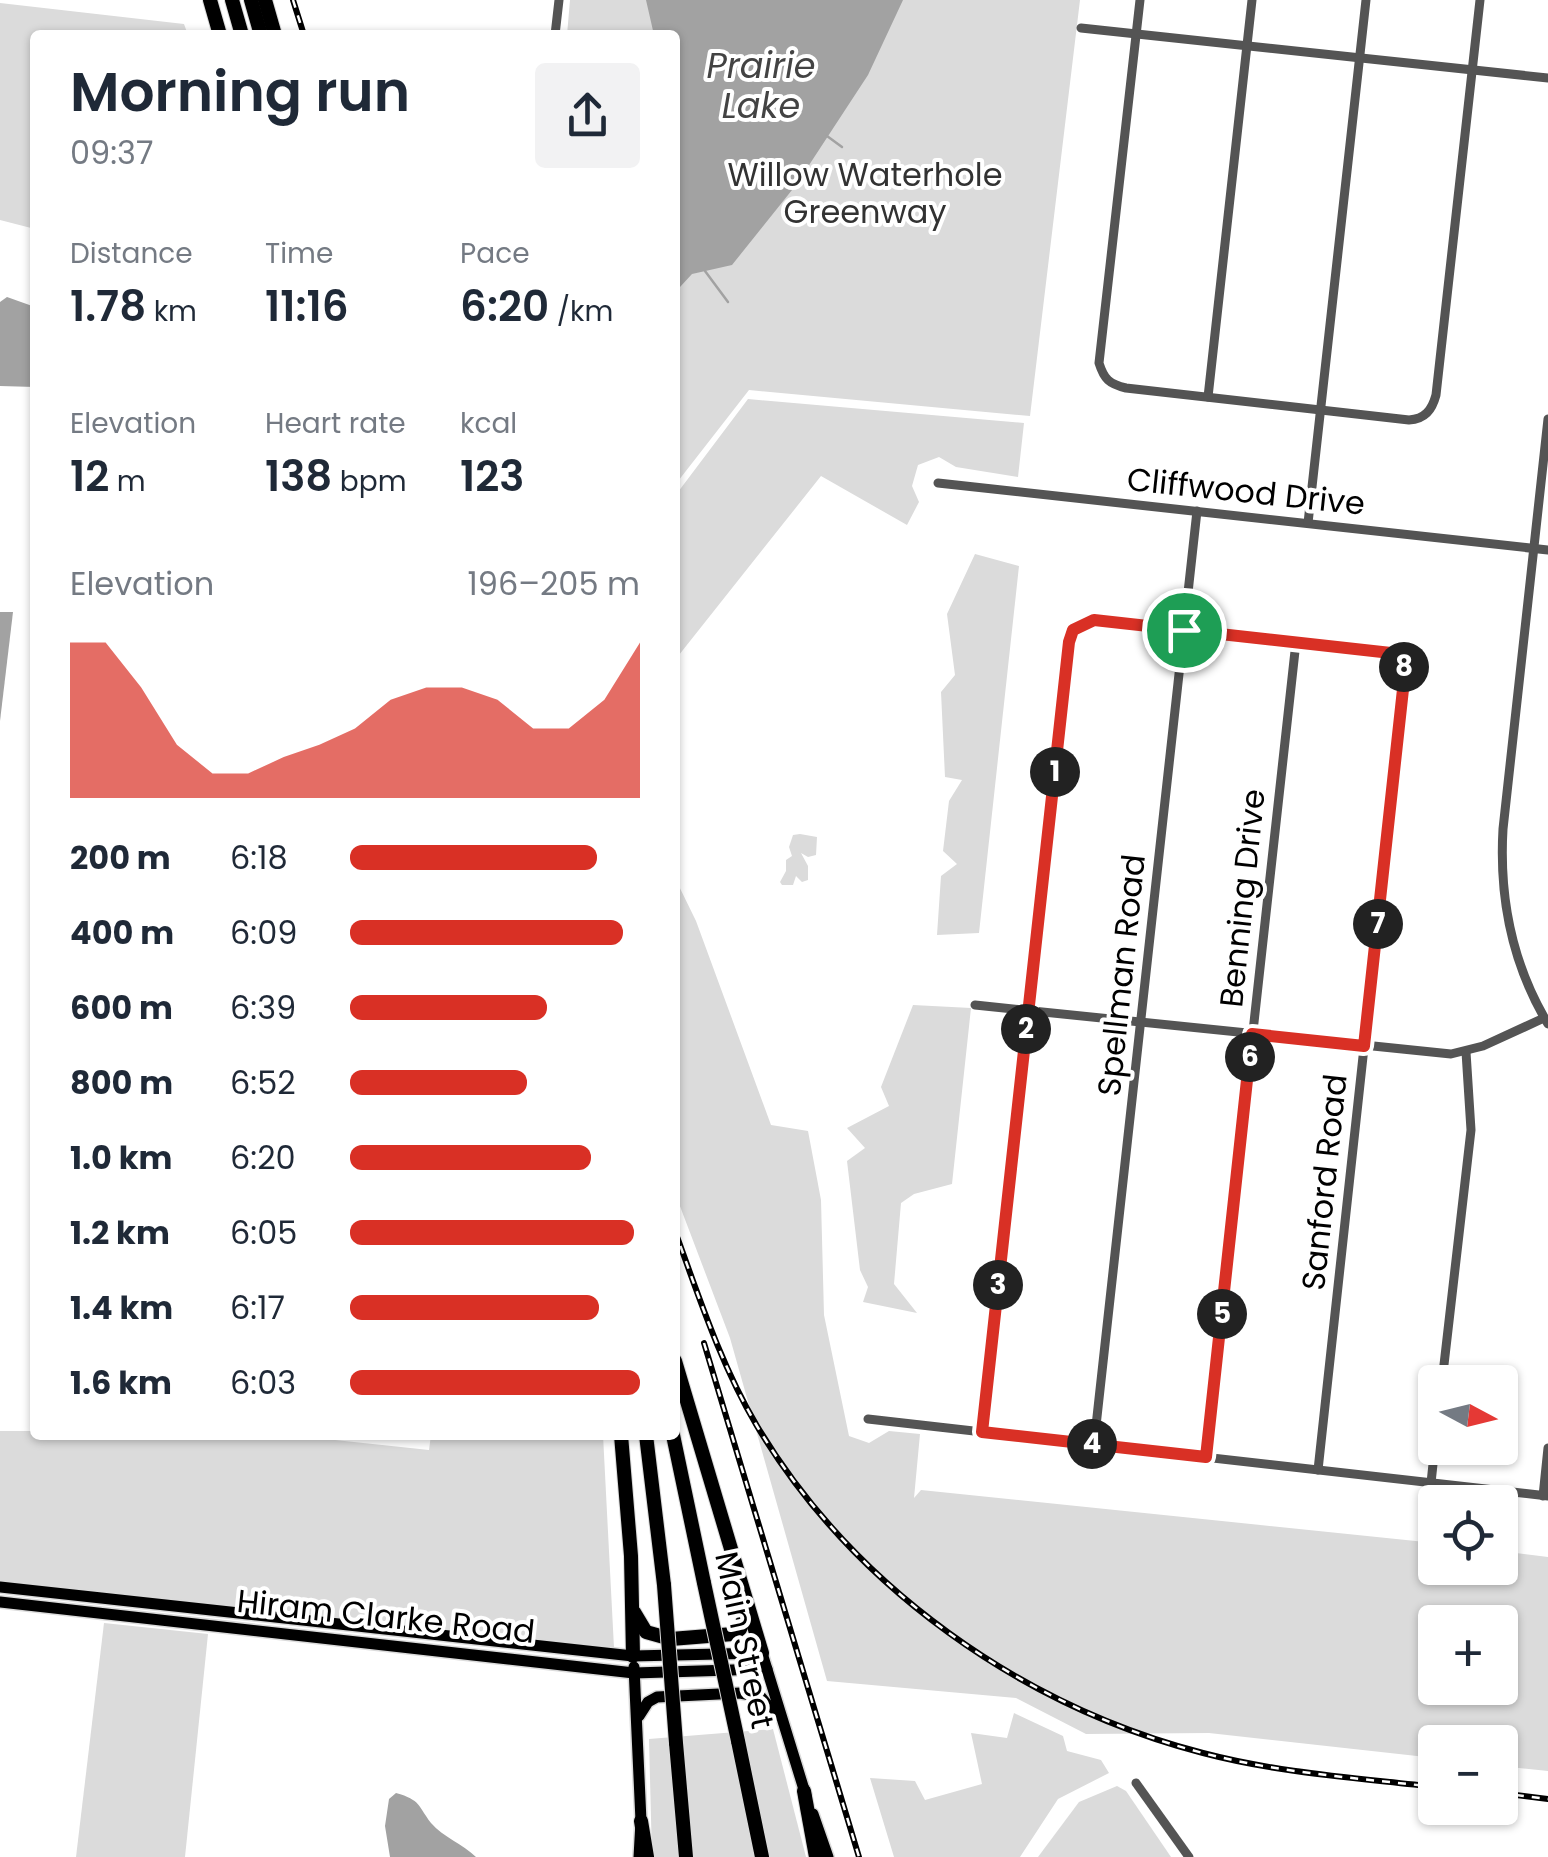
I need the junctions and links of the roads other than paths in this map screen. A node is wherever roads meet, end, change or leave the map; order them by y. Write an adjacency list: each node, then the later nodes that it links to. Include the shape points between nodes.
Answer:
1 (210, 0): 11 (highway)
2 (232, 0): 12 (highway)
3 (251, 0): 13 (highway)
4 (264, 0): 14 (highway)
5 (559, 0): 15 (street)
6 (1140, 0): 16 (street)
7 (1252, 0): 17 (street)
8 (1366, 0): 18 (street)
9 (1480, 0): 19 (street)
10 (1082, 28): 16 (street)
11 (219, 30)
12 (241, 30)
13 (260, 30)
14 (273, 30)
15 (556, 30)
16 (1136, 34): 17 (street); 21 (street, via 1103,376 1111,384)
17 (1247, 46): 18 (street); 21 (street)
18 (1359, 58): 19 (street); 22 (street)
19 (1472, 70): 20 (street); 22 (street, via 1431,409 1409,420)
20 (1548, 78)
21 (1208, 397): 22 (street)
22 (1320, 409): 26 (street)
23 (1548, 419): 27 (street)
24 (938, 482): 25 (street, Cliffwood Drive)
25 (1197, 511): 26 (street, Cliffwood Drive); 29 (street, Spellman Road)
26 (1308, 523): 27 (street, Cliffwood Drive)
27 (1534, 548): 28 (street, Cliffwood Drive); 33 (street, via 1502,870 1514,949)
28 (1548, 550)
29 (1184, 630): 30 (street); 32 (street, via 1094,620 1073,630); 34 (street, Spellman Road)
30 (1296, 642): 35 (street, Benning Drive); 36 (street, Sanford Road, via 1391,653 1402,662)
31 (975, 1005): 32 (street)
32 (1028, 1010): 34 (street); 41 (street)
33 (1546, 1021): 37 (street)
34 (1140, 1023): 35 (street); 45 (street, Spellman Road)
35 (1252, 1034): 36 (street); 47 (street, Benning Drive)
36 (1364, 1046): 37 (street); 49 (street, Sanford Road)
37 (1466, 1052): 38 (street, via 1471,1130)
38 (1444, 1365)
39 (680, 1378): 55 (highway)
40 (868, 1419): 41 (street)
41 (982, 1432): 45 (street)
42 (621, 1440): 56 (highway)
43 (647, 1440): 75 (highway, Main Street, bridge)
44 (675, 1440): 76 (highway, Main Street, bridge)
45 (1094, 1444): 47 (street)
46 (1548, 1448): 51 (street)
47 (1206, 1457): 49 (street)
48 (1432, 1465): 50 (street)
49 (1318, 1470): 50 (street)
50 (1430, 1483): 51 (street)
51 (1545, 1496)
52 (0, 1587): 53 (main road, Hiram Clarke Road)
53 (99, 1598): 57 (main road, Hiram Clarke Road); 58 (main road)
54 (0, 1602): 58 (main road, Hiram Clarke Road)
55 (748, 1606): 56 (highway, via 733,1634 671,1639 646,1632); 63 (highway)
56 (632, 1607): 65 (highway)
57 (218, 1610): 59 (main road); 60 (main road, Hiram Clarke Road)
58 (98, 1612): 59 (main road, Hiram Clarke Road)
59 (216, 1625): 61 (main road, Hiram Clarke Road)
60 (351, 1625): 61 (main road); 62 (main road, Hiram Clarke Road)
61 (349, 1639): 64 (main road, Hiram Clarke Road)
62 (489, 1640): 64 (main road); 65 (main road, Hiram Clarke Road)
63 (762, 1653): 65 (main road, Hiram Clarke Road); 66 (main road)
64 (487, 1656): 67 (main road, Hiram Clarke Road)
65 (633, 1656): 67 (main road)
66 (767, 1669): 67 (main road, Hiram Clarke Road); 68 (main road)
67 (634, 1672): 69 (main road)
68 (784, 1727): 69 (main road, via 756,1694 657,1697 639,1715); 71 (main road)
69 (637, 1736): 72 (main road)
70 (1136, 1783): 79 (street)
71 (804, 1790): 77 (highway); 78 (main road)
72 (641, 1821): 73 (main road); 74 (highway)
73 (638, 1857)
74 (647, 1857)
75 (686, 1857)
76 (762, 1857)
77 (816, 1857)
78 (828, 1857)
79 (1189, 1857)

